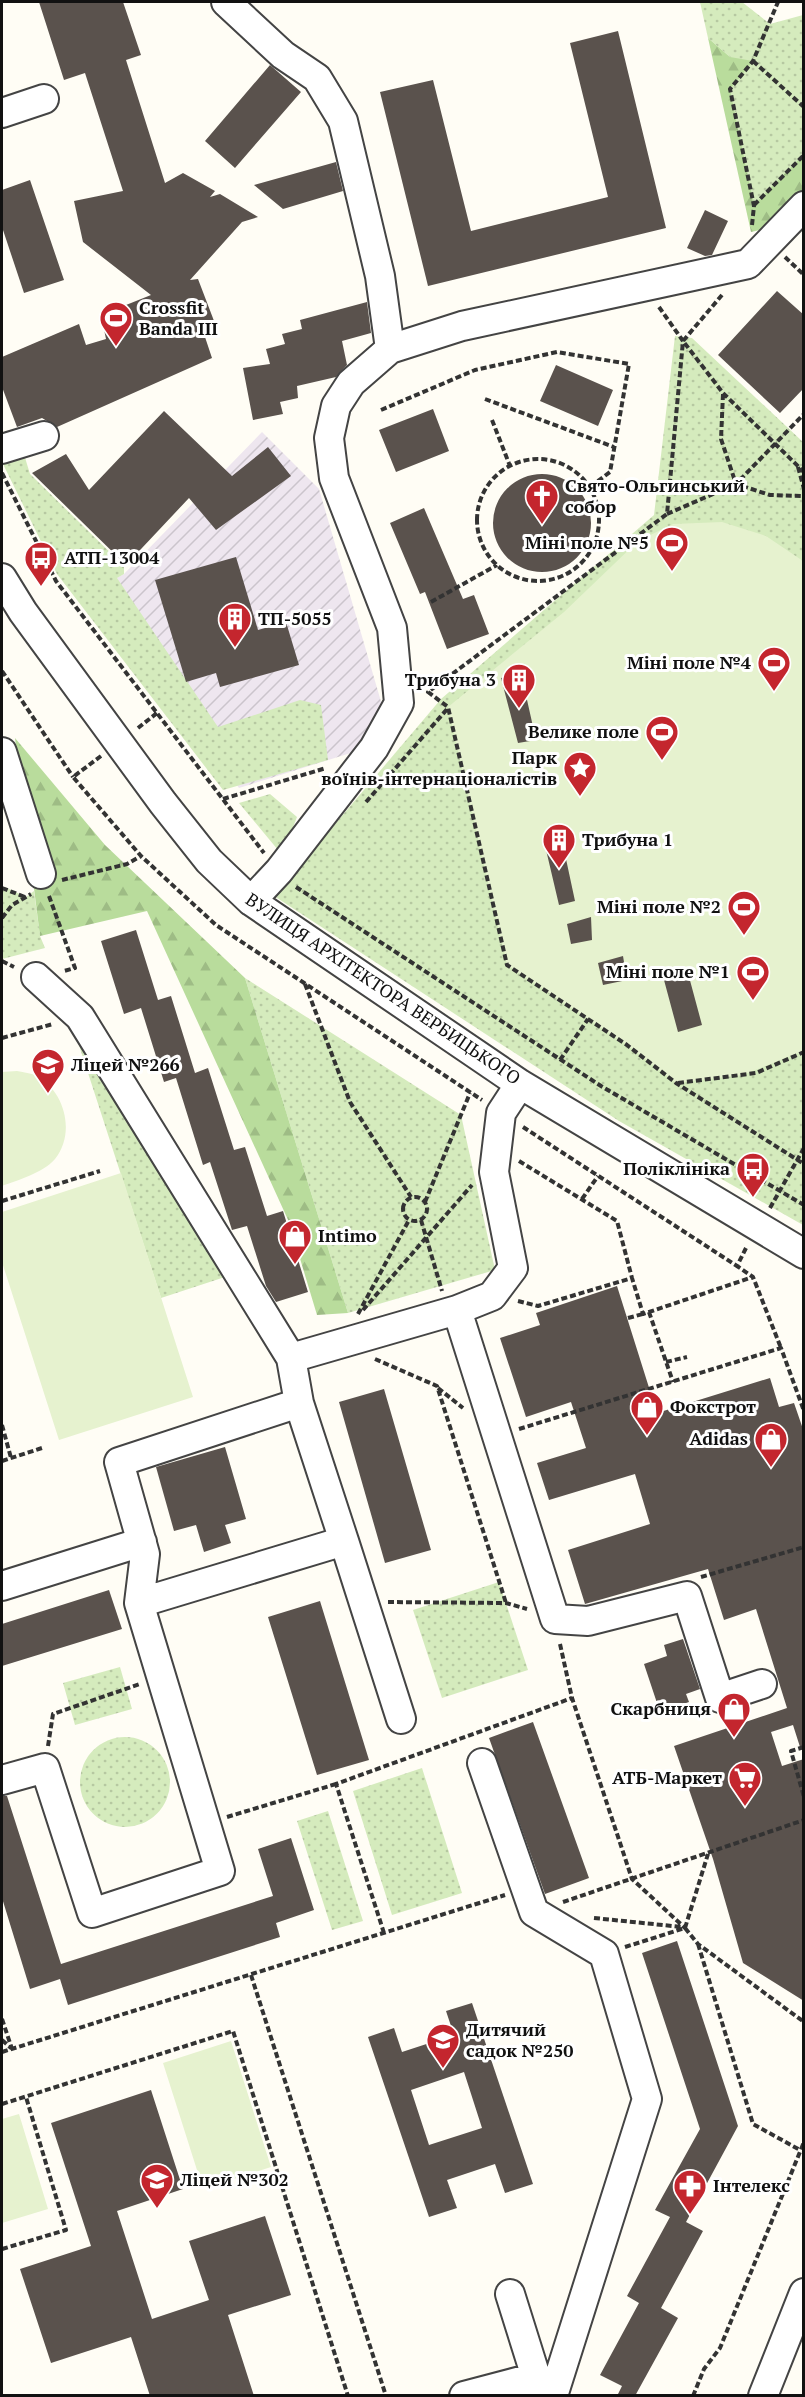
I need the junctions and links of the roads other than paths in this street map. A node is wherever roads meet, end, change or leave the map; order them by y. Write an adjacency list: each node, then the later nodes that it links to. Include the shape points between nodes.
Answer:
1 (226, 2): 5 (street, via 283,55 317,78 343,121 380,276)
2 (45, 99): 3 (street)
3 (2, 113)
4 (804, 206): 5 (street, via 748,264 462,326)
5 (390, 350): 11 (street, via 351,383 336,406 329,438 334,477 392,628 399,703 374,748 290,874)
6 (44, 436): 7 (street)
7 (2, 449)
8 (2, 580): 11 (street, ВУЛИЦЯ АРХІТЕКТОРА ВЕРБИЦЬКОГО, via 163,803 209,861)
9 (2, 752): 10 (street)
10 (37, 885)
11 (251, 901): 13 (street, ВУЛИЦЯ АРХІТЕКТОРА ВЕРБИЦЬКОГО)
12 (36, 977): 16 (street, via 80,1017)
13 (520, 1084): 14 (street, ВУЛИЦЯ АРХІТЕКТОРА ВЕРБИЦЬКОГО); 15 (street, via 501,1113 494,1172 513,1268 492,1296)
14 (804, 1254)
15 (451, 1297): 16 (street, via 348,1332); 22 (street, via 555,1619 588,1621 687,1596 720,1698)
16 (291, 1358): 17 (street)
17 (299, 1403): 18 (street); 19 (street, via 119,1462)
18 (344, 1541): 21 (street); 23 (street)
19 (142, 1542): 20 (street); 21 (street, via 145,1554)
20 (2, 1586)
21 (139, 1604): 25 (street, via 220,1871 92,1913 45,1768)
22 (762, 1684)
23 (401, 1719)
24 (482, 1763): 28 (street, via 529,1900 604,1954 648,2099)
25 (2, 1780)
26 (804, 2293): 30 (street)
27 (510, 2294): 28 (street)
28 (543, 2389): 29 (street)
29 (464, 2396)
30 (763, 2396)

